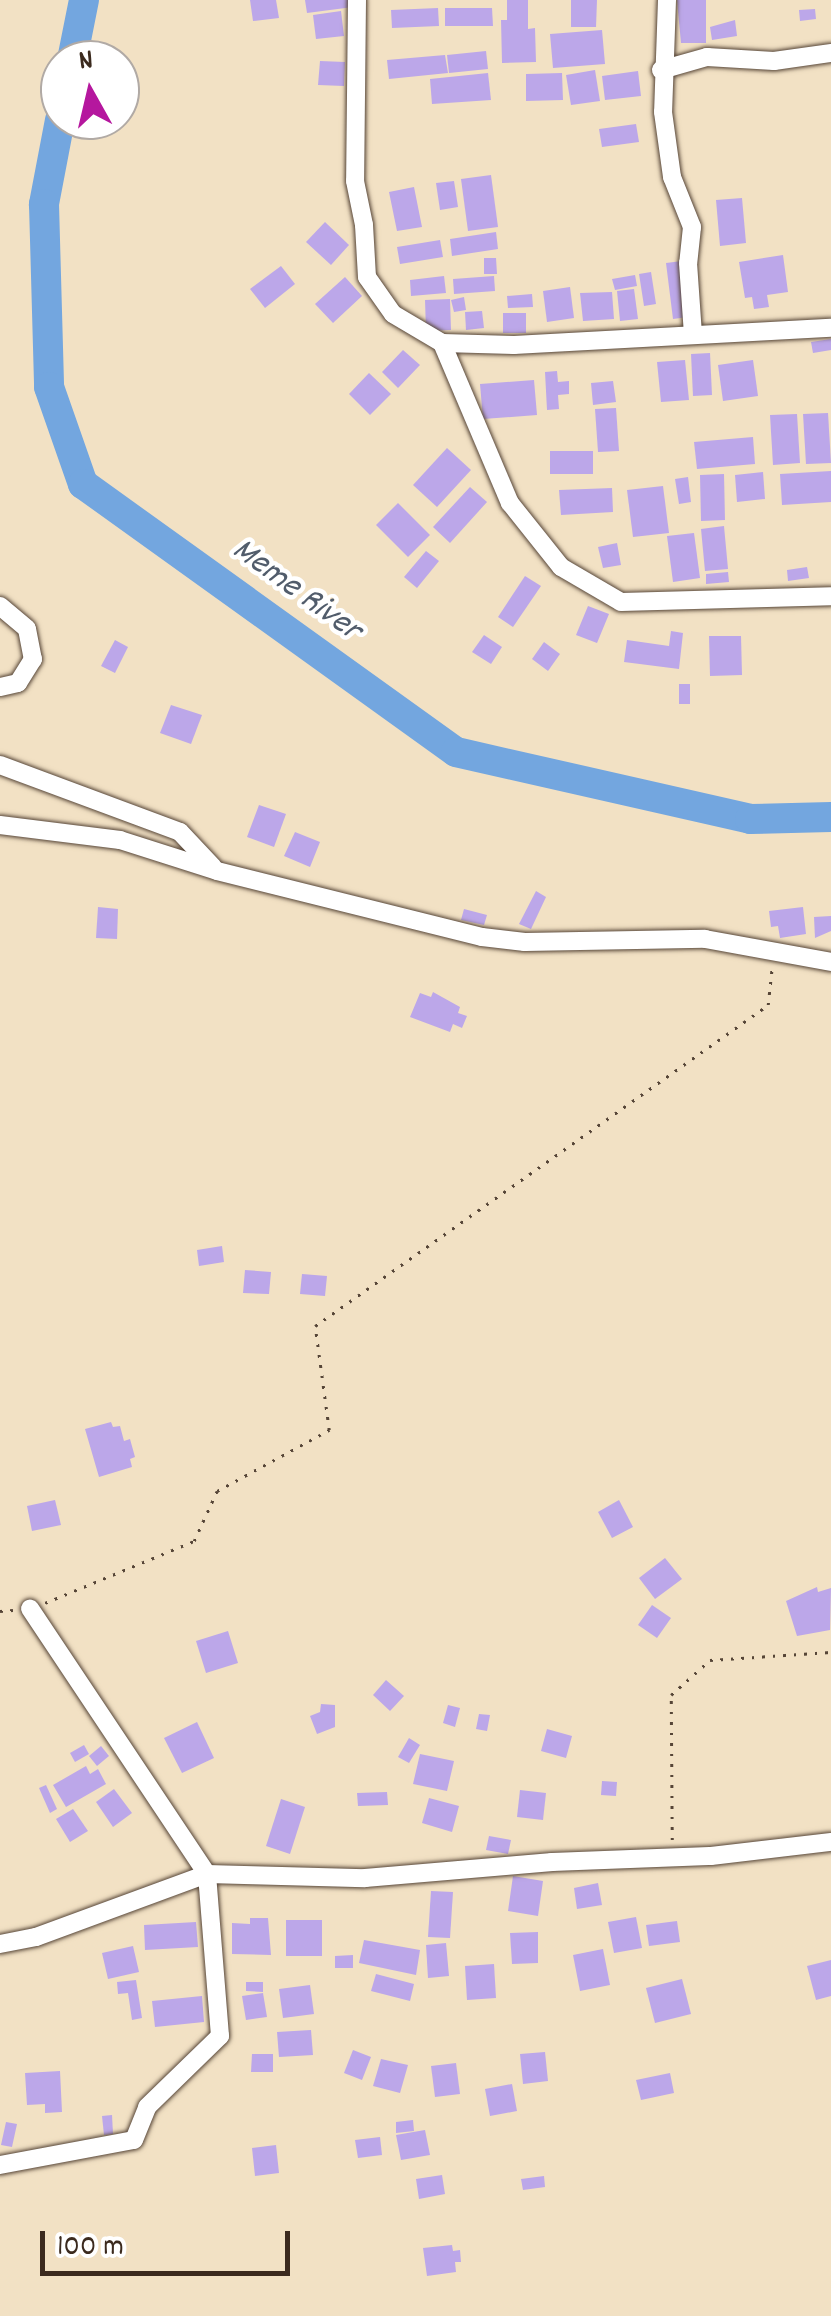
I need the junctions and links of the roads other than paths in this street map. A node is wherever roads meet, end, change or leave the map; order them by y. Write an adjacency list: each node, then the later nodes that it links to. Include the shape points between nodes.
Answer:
1 (357, 0): 7 (street, via 354,181 367,277 392,314)
2 (667, 0): 4 (street)
3 (831, 52): 4 (street, via 774,61 707,57)
4 (661, 70): 6 (street, via 672,178 692,227)
5 (831, 328): 6 (street)
6 (694, 335): 7 (street)
7 (442, 344): 8 (street, via 510,503 561,567 621,602)
8 (831, 596)
9 (0, 606): 10 (street, via 28,629 33,659 18,682)
10 (0, 687)
11 (0, 765): 13 (street, via 180,832)
12 (0, 825): 13 (street, via 120,840)
13 (217, 871): 14 (street, via 482,937 705,939)
14 (831, 962)
15 (30, 1609): 17 (street)
16 (831, 1842): 17 (street, via 365,1878)
17 (207, 1874): 18 (street); 19 (street, via 220,2036 147,2107 134,2140)
18 (0, 1944)
19 (0, 2165)

